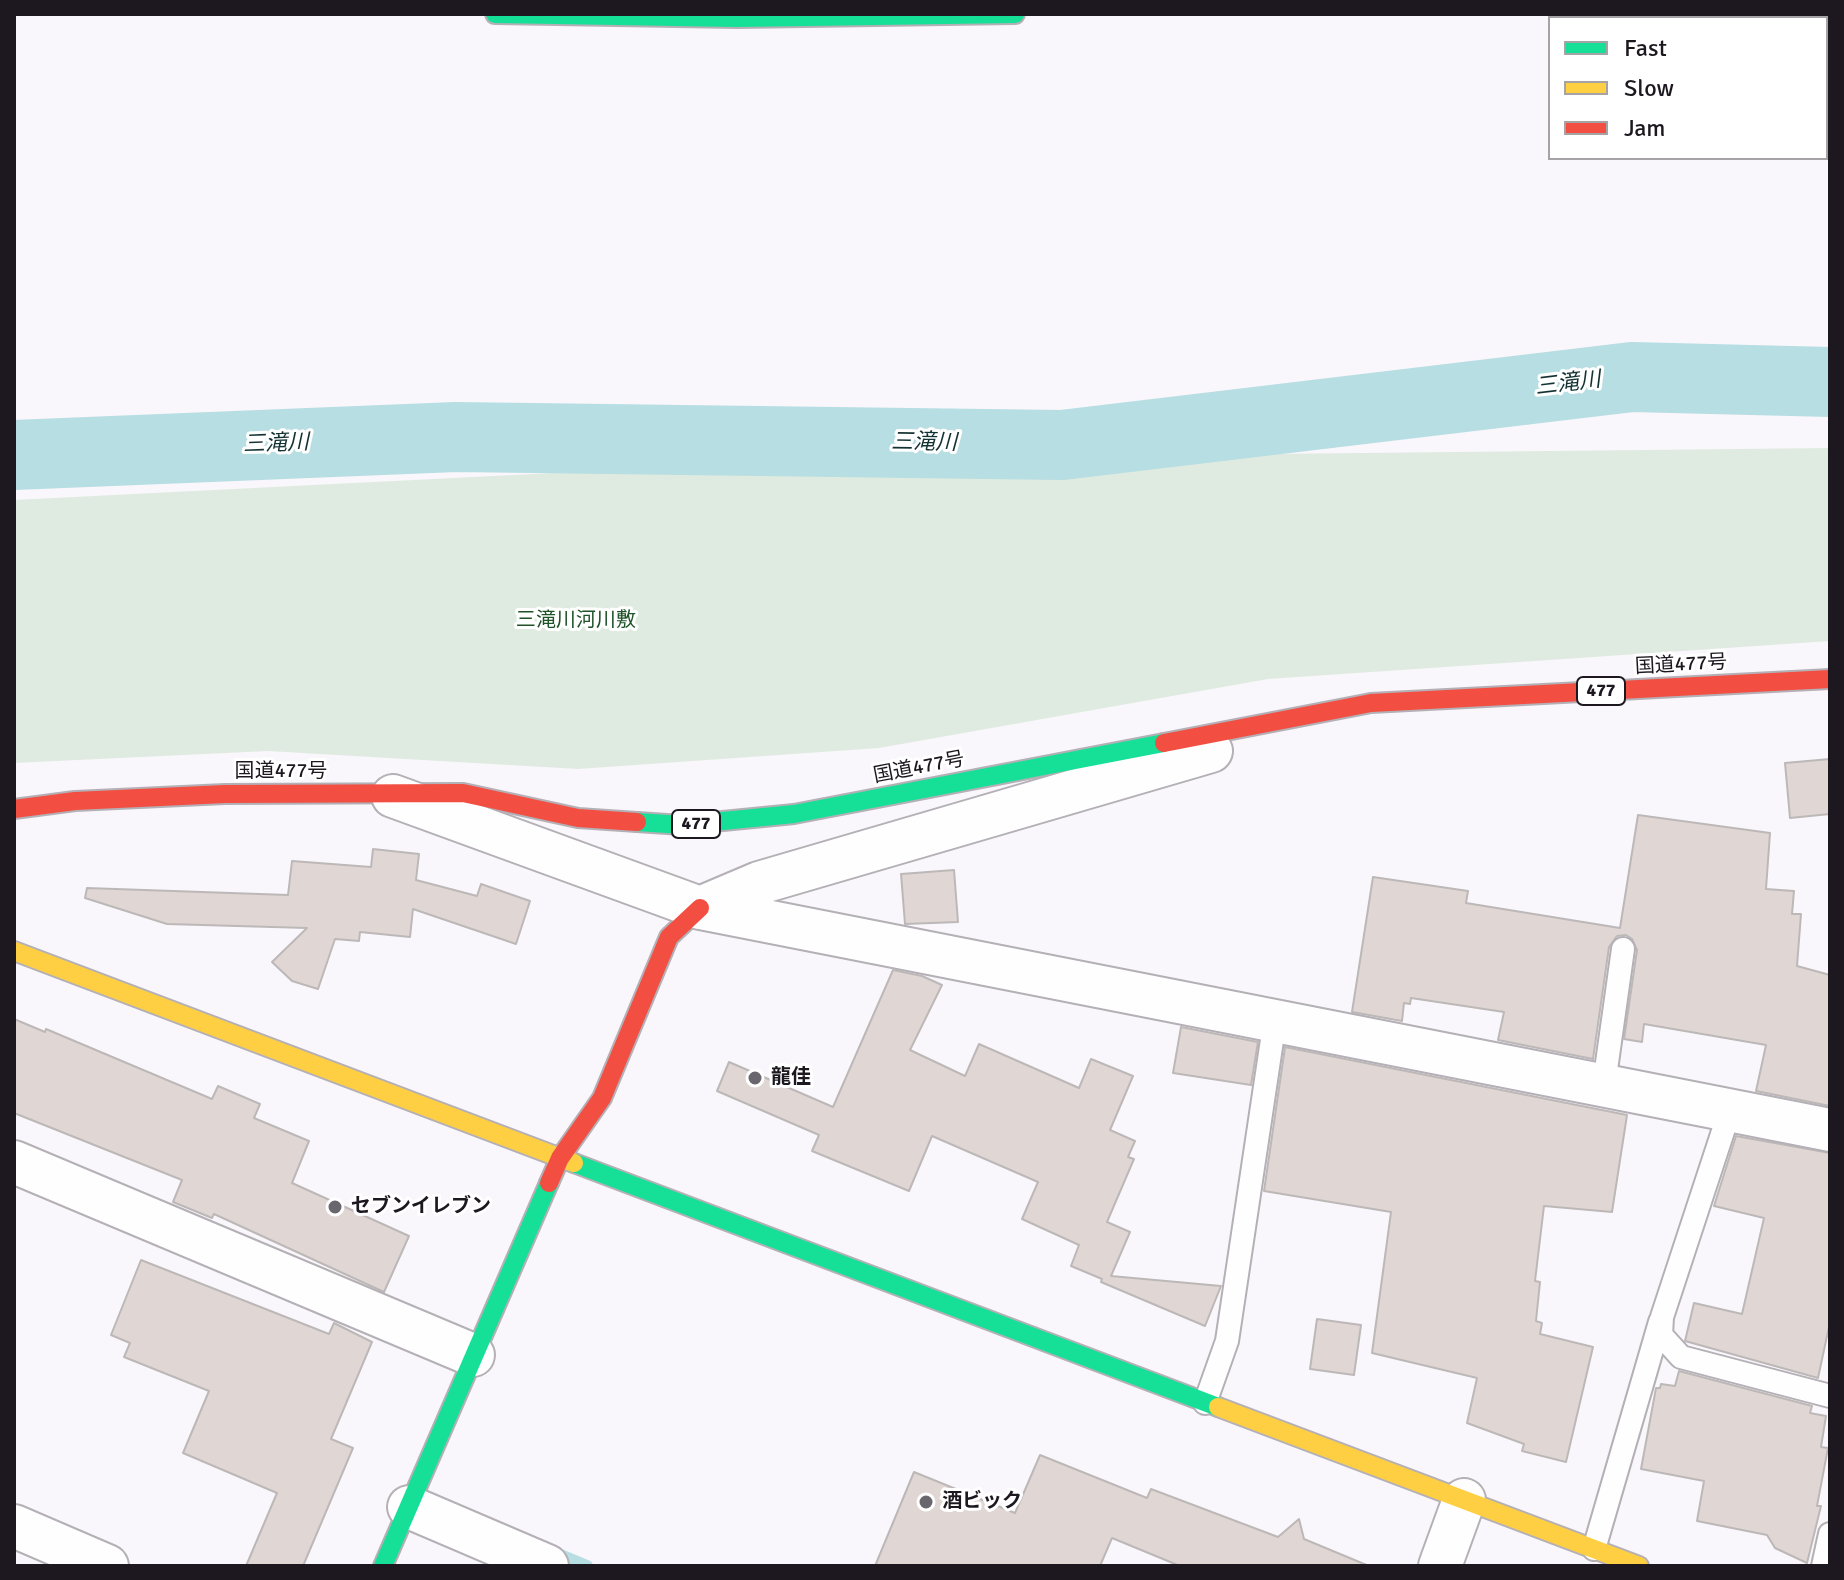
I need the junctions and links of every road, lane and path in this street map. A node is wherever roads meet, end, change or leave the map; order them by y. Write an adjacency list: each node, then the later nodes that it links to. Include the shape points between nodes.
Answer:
1 (495, 14): 2 (main road)
2 (973, 14): 3 (main road)
3 (1015, 14)
4 (1830, 679): 5 (main road, 国道477号 / 477)
5 (1371, 703): 6 (main road, 国道477号 / 477, via 794,814 682,825 578,818 463,793); 8 (street, via 759,883)
6 (386, 794): 7 (main road, 国道477号 / 477, via 225,794); 8 (street)
7 (14, 809)
8 (700, 908): 11 (street); 15 (main road, via 669,937 602,1098)
9 (1623, 949): 12 (lane)
10 (14, 951): 15 (main road)
11 (1275, 1020): 12 (street); 20 (lane, via 1227,1341)
12 (1604, 1084): 13 (street)
13 (1730, 1110): 14 (street); 17 (lane)
14 (1830, 1130)
15 (560, 1158): 18 (main road); 20 (main road)
16 (14, 1162): 18 (street)
17 (1662, 1317): 19 (lane, via 1661,1335 1681,1357); 25 (lane)
18 (473, 1355): 22 (main road)
19 (1830, 1396)
20 (1205, 1403): 21 (main road)
21 (1464, 1500): 25 (main road); 29 (street)
22 (409, 1507): 27 (main road); 28 (street)
23 (14, 1526): 26 (street)
24 (1830, 1534): 31 (lane)
25 (1594, 1549): 30 (main road)
26 (107, 1566)
27 (383, 1566)
28 (547, 1566)
29 (1440, 1566)
30 (1639, 1566)
31 (1823, 1566)

